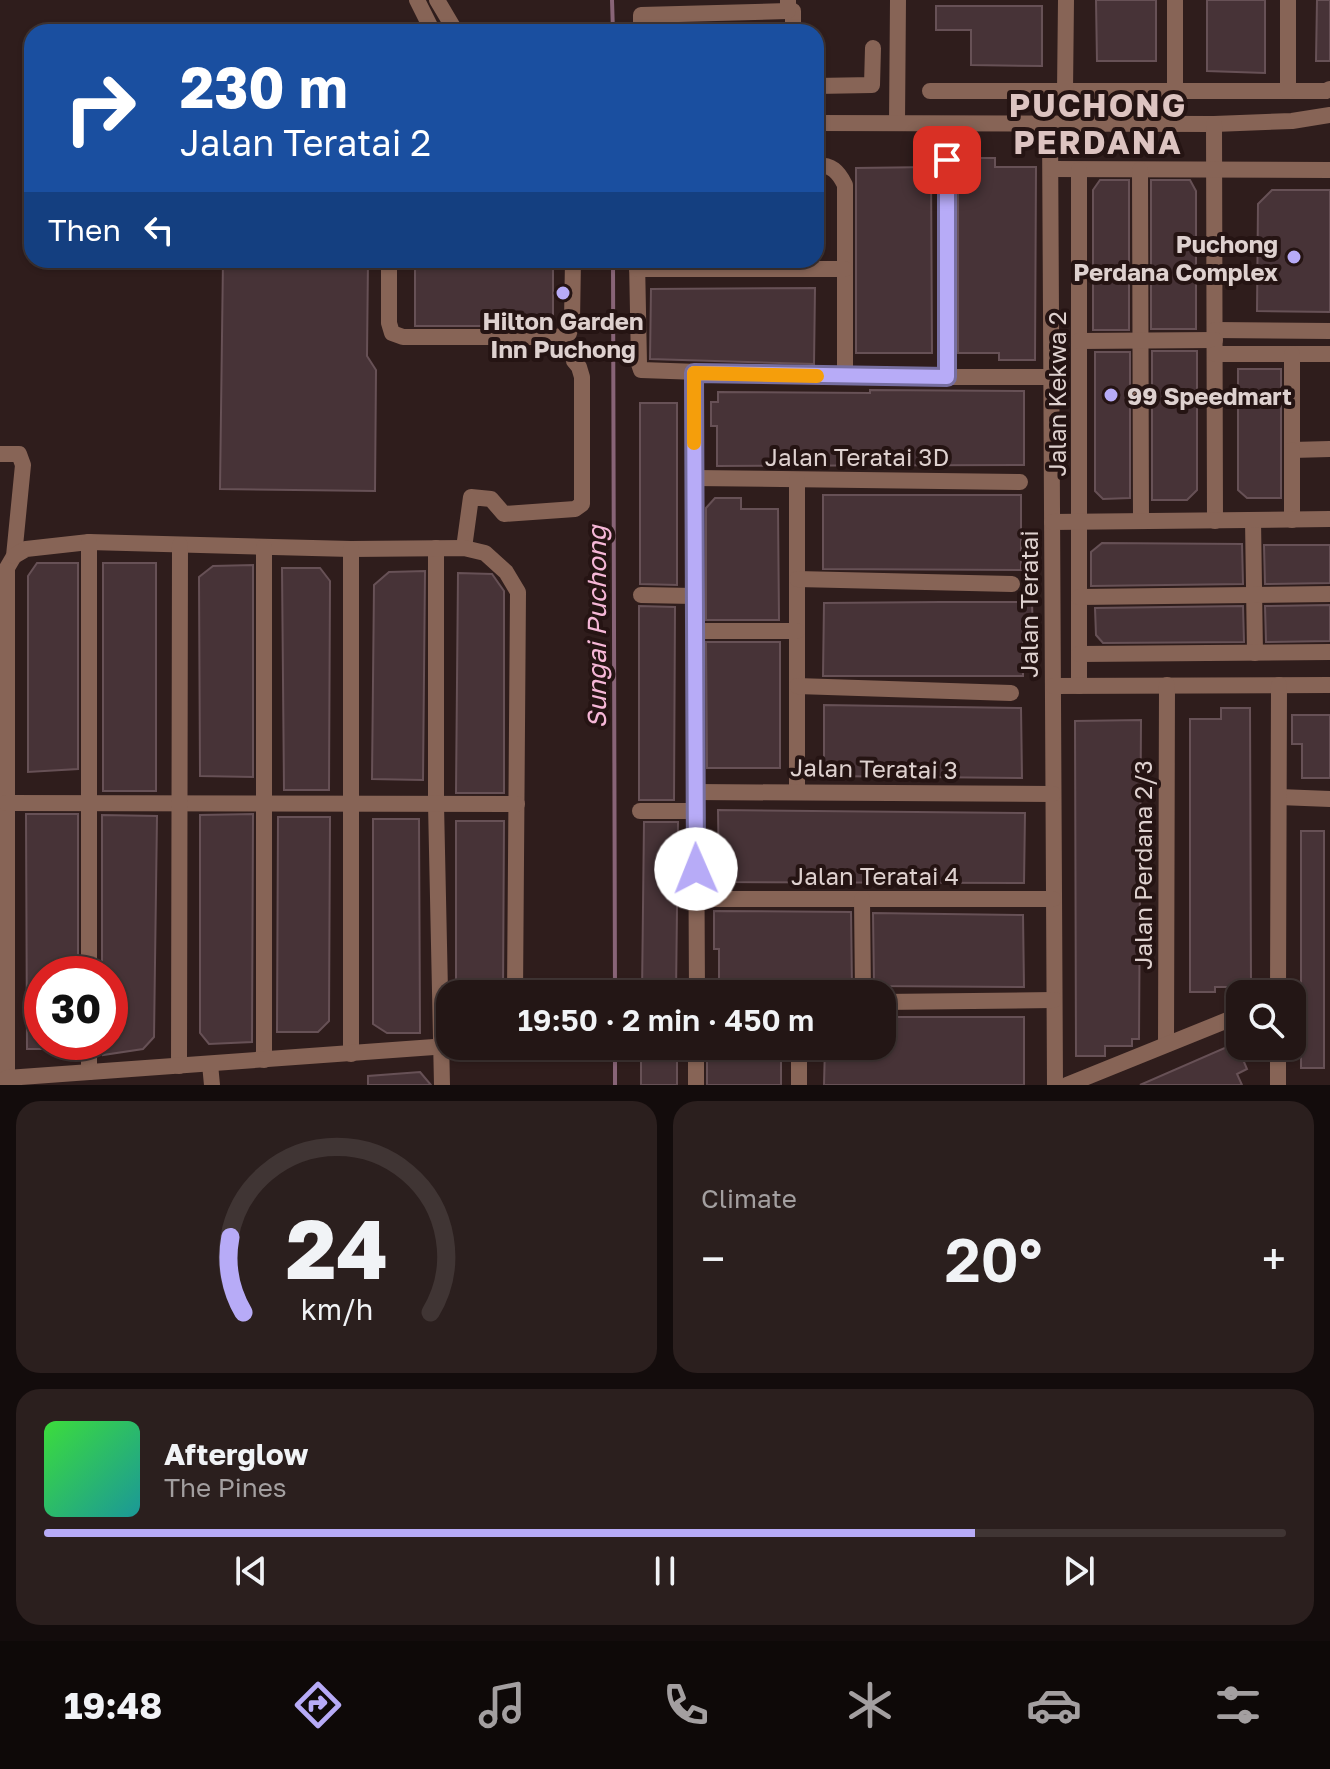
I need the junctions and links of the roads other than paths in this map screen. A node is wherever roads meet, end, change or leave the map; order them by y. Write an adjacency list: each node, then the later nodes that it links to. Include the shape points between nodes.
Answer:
1 (417, 0): 8 (street)
2 (437, 0): 9 (street)
3 (898, 0): 21 (street)
4 (1066, 0): 16 (street)
5 (1175, 0): 17 (street)
6 (1288, 0): 18 (street)
7 (788, 6): 10 (street, via 641,15); 11 (street)
8 (429, 24)
9 (451, 24)
10 (641, 24)
11 (793, 24)
12 (873, 48): 13 (street, via 872,85)
13 (824, 86)
14 (1330, 89): 18 (street)
15 (930, 91): 16 (street)
16 (1065, 91): 17 (street)
17 (1175, 91): 18 (street)
18 (1288, 91)
19 (1330, 115): 20 (street)
20 (1292, 121): 24 (street); 25 (street)
21 (897, 122): 22 (street); 23 (street)
22 (824, 123)
23 (1050, 124): 24 (street); 28 (street, Jalan Teratai)
24 (1214, 124): 29 (street)
25 (1330, 126)
26 (947, 160): 47 (street)
27 (824, 165): 37 (street, via 839,173 845,185)
28 (1051, 169): 30 (street); 48 (street, Jalan Teratai)
29 (1214, 169): 31 (street); 32 (street); 41 (street)
30 (1079, 170): 31 (street); 39 (street, Jalan Kekwa 2)
31 (1140, 170): 40 (street)
32 (1330, 170)
33 (389, 268): 34 (street, via 392,333 557,337 569,333 572,321)
34 (573, 268)
35 (637, 268): 45 (street, via 641,370)
36 (793, 268): 37 (street)
37 (845, 269): 46 (street)
38 (1330, 331): 41 (street)
39 (1079, 341): 40 (street); 61 (street, Jalan Kekwa 2)
40 (1140, 341): 41 (street); 58 (street)
41 (1215, 341): 42 (street); 59 (street)
42 (1292, 354): 43 (street); 50 (street)
43 (1330, 354)
44 (574, 361): 66 (street, via 582,377 582,504 575,509 504,514 491,499 471,497)
45 (694, 373): 46 (street); 52 (street)
46 (845, 377): 47 (street)
47 (947, 377): 48 (street)
48 (1051, 377): 60 (street, Jalan Teratai)
49 (1330, 449): 50 (street)
50 (1292, 450): 57 (street)
51 (0, 454): 68 (street, via 19,454 23,465)
52 (694, 478): 53 (street, Jalan Teratai 3D); 74 (street)
53 (797, 480): 54 (street, Jalan Teratai 3D); 69 (street)
54 (1020, 482)
55 (1330, 519): 57 (street)
56 (1253, 520): 57 (street); 59 (street); 73 (street)
57 (1292, 520)
58 (1141, 521): 59 (street); 61 (street)
59 (1215, 521)
60 (1052, 522): 61 (street); 85 (street, Jalan Teratai)
61 (1080, 522): 75 (street, Jalan Kekwa 2)
62 (89, 542): 63 (street); 68 (street, via 26,549); 94 (street)
63 (180, 545): 64 (street); 95 (street)
64 (264, 547): 67 (street); 96 (street)
65 (436, 548): 66 (street); 67 (street); 98 (street)
66 (464, 548): 99 (street, via 485,553 518,592)
67 (351, 549): 97 (street)
68 (14, 556): 90 (street, via 7,568)
69 (797, 579): 70 (street); 77 (street)
70 (1012, 584)
71 (1330, 594): 73 (street)
72 (641, 595): 74 (street)
73 (1254, 595): 75 (street); 79 (street)
74 (694, 596): 76 (street)
75 (1079, 597): 80 (street, Jalan Kekwa 2)
76 (694, 631): 77 (street); 88 (street)
77 (797, 631): 84 (street)
78 (1330, 652): 79 (street)
79 (1255, 653): 80 (street)
80 (1079, 654): 86 (street, Jalan Kekwa 2)
81 (1167, 685): 82 (street); 86 (street); 116 (street, Jalan Perdana 2/3)
82 (1279, 685): 83 (street); 92 (street)
83 (1330, 685)
84 (797, 686): 87 (street); 89 (street)
85 (1053, 686): 86 (street); 91 (street, Jalan Teratai)
86 (1079, 686)
87 (1011, 693)
88 (695, 792): 89 (street, Jalan Teratai 3); 101 (street)
89 (797, 792): 91 (street, Jalan Teratai 3)
90 (4, 794): 94 (street); 102 (street)
91 (1053, 794): 105 (street, Jalan Teratai)
92 (1279, 797): 93 (street); 112 (street)
93 (1330, 799)
94 (89, 803): 95 (street); 106 (street)
95 (180, 804): 96 (street); 126 (street)
96 (264, 804): 97 (street); 120 (street)
97 (351, 804): 98 (street); 118 (street)
98 (436, 804): 99 (street); 108 (street)
99 (517, 804): 109 (street)
100 (640, 811): 101 (street)
101 (695, 811): 103 (street)
102 (3, 882): 107 (street)
103 (696, 899): 104 (street, Jalan Teratai 4); 110 (street)
104 (862, 899): 105 (street, Jalan Teratai 4); 111 (street)
105 (1053, 899): 113 (street, Jalan Teratai)
106 (89, 956)
107 (2, 965): 128 (street)
108 (443, 980)
109 (515, 980)
110 (697, 980)
111 (863, 980)
112 (1278, 980)
113 (1054, 1000): 114 (street); 133 (street, Jalan Teratai)
114 (896, 1002)
115 (1226, 1020): 116 (street)
116 (1166, 1044): 134 (street)
117 (436, 1048): 118 (street)
118 (351, 1054): 120 (street)
119 (89, 1060): 127 (street)
120 (264, 1060): 125 (street)
121 (444, 1060): 130 (street)
122 (696, 1060): 131 (street)
123 (799, 1060): 132 (street)
124 (1278, 1060): 135 (street)
125 (210, 1064): 126 (street); 129 (street)
126 (179, 1066): 127 (street)
127 (89, 1072): 128 (street)
128 (7, 1082)
129 (212, 1085)
130 (442, 1085)
131 (696, 1085)
132 (799, 1085)
133 (1055, 1085)
134 (1067, 1085)
135 (1278, 1085)

